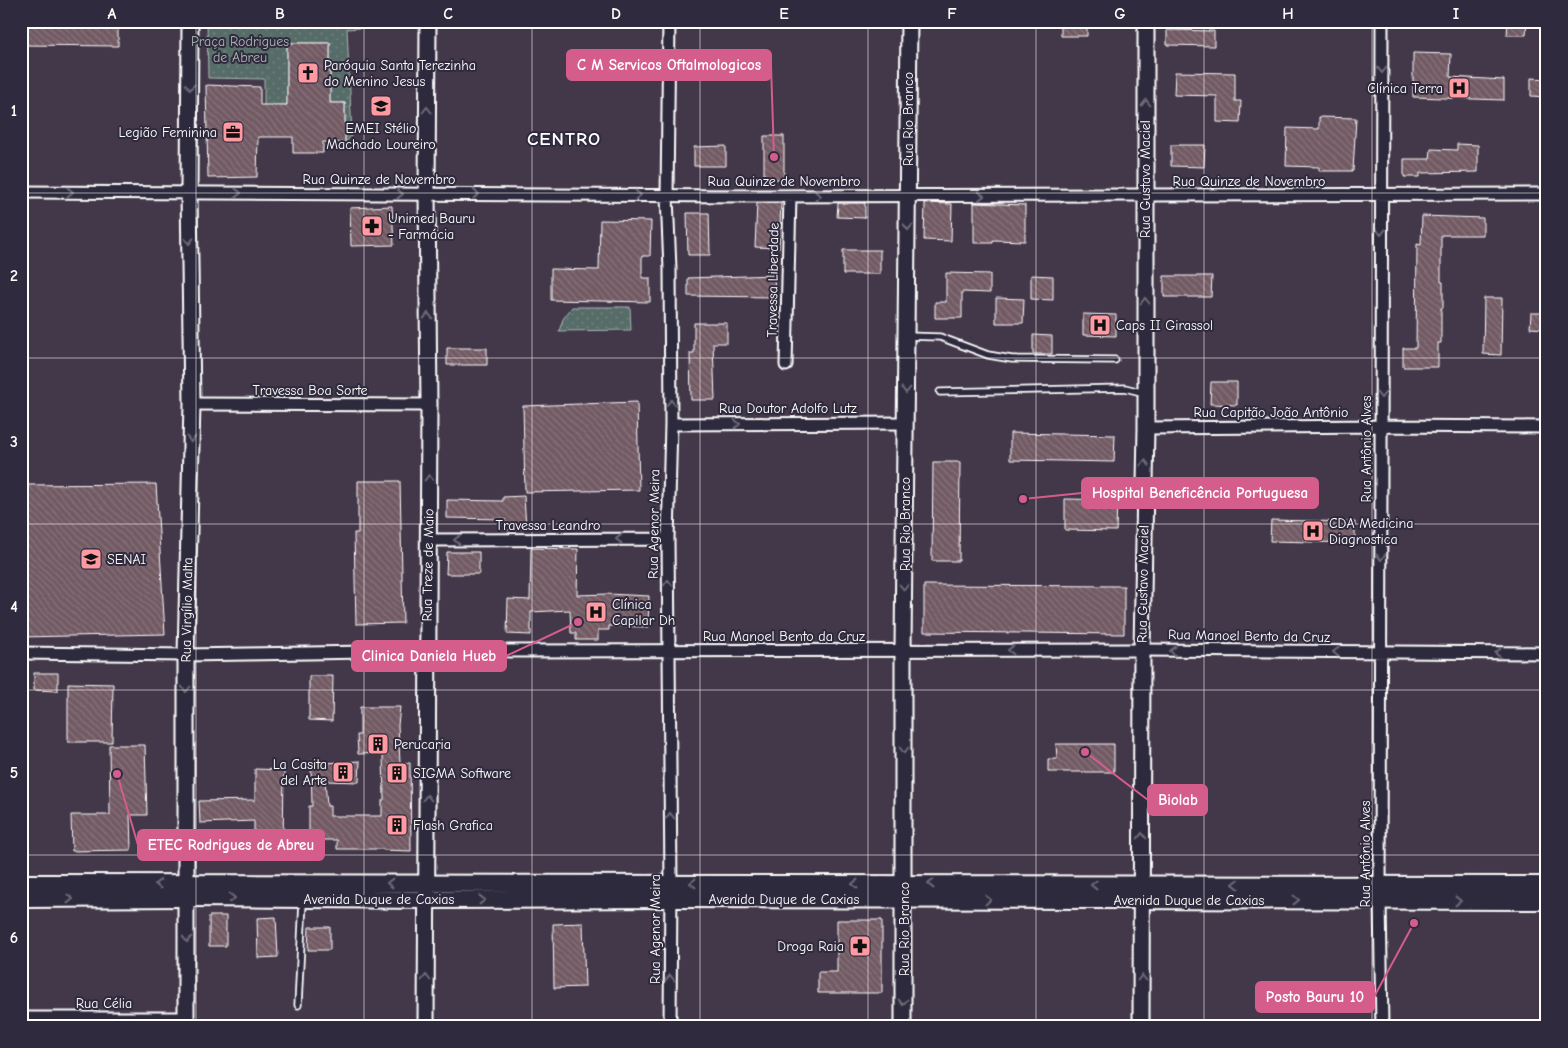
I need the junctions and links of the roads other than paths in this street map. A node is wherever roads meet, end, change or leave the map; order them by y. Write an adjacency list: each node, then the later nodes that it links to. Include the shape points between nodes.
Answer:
1 (190, 21): 8 (street, one-way to 8)
2 (428, 21): 9 (street, one-way to 2)
3 (669, 21): 12 (street, Rua Agenor Meira)
4 (909, 21): 14 (street, Rua Rio Branco)
5 (1146, 21): 15 (street, Rua Gustavo Maciel, one-way to 5)
6 (1382, 21): 11 (street, Rua Antônio Alves, one-way to 11)
7 (21, 192): 8 (street, Rua Quinze de Novembro, one-way to 8)
8 (189, 193): 9 (street, Rua Quinze de Novembro, one-way to 9); 21 (street, Rua Virgílio Malta, one-way to 21)
9 (427, 194): 12 (street, Rua Quinze de Novembro, one-way to 12); 22 (street, Rua Treze de Maio, one-way to 9)
10 (1547, 194): 11 (street, Rua Quinze de Novembro)
11 (1381, 195): 15 (street, Rua Quinze de Novembro); 25 (street, Rua Antônio Alves, one-way to 25)
12 (667, 196): 13 (street, Rua Quinze de Novembro); 24 (street, Rua Agenor Meira, one-way to 12)
13 (790, 196): 14 (street, Rua Quinze de Novembro, one-way to 14); 18 (street, Travessa Liberdade)
14 (908, 196): 15 (street, Rua Quinze de Novembro, one-way to 15); 16 (street, Rua Rio Branco, one-way to 16)
15 (1145, 196): 20 (street, Rua Gustavo Maciel, one-way to 15)
16 (906, 336): 17 (lane, via 940,337 988,355 1012,359); 23 (street, Rua Rio Branco, one-way to 23)
17 (1115, 360)
18 (786, 365)
19 (940, 392): 20 (lane, via 1125,388)
20 (1145, 394): 27 (street, Rua Gustavo Maciel)
21 (192, 404): 22 (street, Travessa Boa Sorte); 37 (street, Rua Virgílio Malta, one-way to 37)
22 (429, 405): 29 (street, Rua Treze de Maio, one-way to 22)
23 (905, 423): 24 (street, Rua Doutor Adolfo Lutz, one-way to 23); 30 (street, Rua Rio Branco, one-way to 30)
24 (671, 424): 28 (street, Rua Agenor Meira)
25 (1381, 426): 26 (street, Rua Capitão João Antônio); 27 (street, Rua Capitão João Antônio); 35 (street, Rua Antônio Alves, one-way to 35)
26 (1547, 427)
27 (1146, 428): 31 (street, Rua Gustavo Maciel, one-way to 27)
28 (668, 539): 29 (street, Travessa Leandro, one-way to 29); 33 (street, Rua Agenor Meira, one-way to 28)
29 (428, 540): 32 (street, Rua Treze de Maio)
30 (904, 650): 31 (street, Rua Manoel Bento da Cruz, one-way to 30); 33 (street, Rua Manoel Bento da Cruz); 43 (street, Rua Rio Branco, one-way to 43)
31 (1142, 650): 35 (street, Rua Manoel Bento da Cruz, one-way to 31); 44 (street, Rua Gustavo Maciel, one-way to 31)
32 (427, 651): 33 (street, Rua Manoel Bento da Cruz); 37 (street, Rua Manoel Bento da Cruz); 38 (street, Rua Treze de Maio, one-way to 32)
33 (668, 651): 42 (street, Rua Agenor Meira, one-way to 33)
34 (21, 653): 37 (street, Rua Manoel Bento da Cruz)
35 (1381, 653): 36 (street, Rua Manoel Bento da Cruz, one-way to 35); 45 (street, Rua Antônio Alves)
36 (1547, 653)
37 (186, 655): 41 (street, Rua Virgílio Malta, one-way to 41)
38 (427, 883): 41 (main road, Avenida Duque de Caxias, one-way to 41); 42 (main road, Avenida Duque de Caxias); 48 (street, Rua Treze de Maio)
39 (21, 884): 41 (main road, Avenida Duque de Caxias, one-way to 39)
40 (1547, 885): 45 (main road, Avenida Duque de Caxias)
41 (187, 891): 46 (main road, Avenida Duque de Caxias, one-way to 41); 47 (main road, Avenida Duque de Caxias, one-way to 47); 52 (street, Rua Virgílio Malta, one-way to 52)
42 (671, 891): 43 (main road, Avenida Duque de Caxias); 48 (main road, Avenida Duque de Caxias, one-way to 42); 54 (street, Rua Agenor Meira, one-way to 42)
43 (904, 892): 44 (main road, Avenida Duque de Caxias); 55 (street, Rua Rio Branco, one-way to 55)
44 (1142, 892): 45 (main road, Avenida Duque de Caxias); 56 (street, Rua Gustavo Maciel, one-way to 44)
45 (1380, 892): 49 (main road, Avenida Duque de Caxias, one-way to 49); 57 (street, Rua Antônio Alves)
46 (21, 899)
47 (303, 899): 48 (main road, Avenida Duque de Caxias); 50 (lane)
48 (427, 900): 53 (street, Rua Treze de Maio, one-way to 48)
49 (1547, 901)
50 (298, 1005)
51 (21, 1018): 52 (street, Rua Célia)
52 (186, 1022)
53 (426, 1027)
54 (670, 1027)
55 (903, 1027)
56 (1141, 1027)
57 (1382, 1027)

